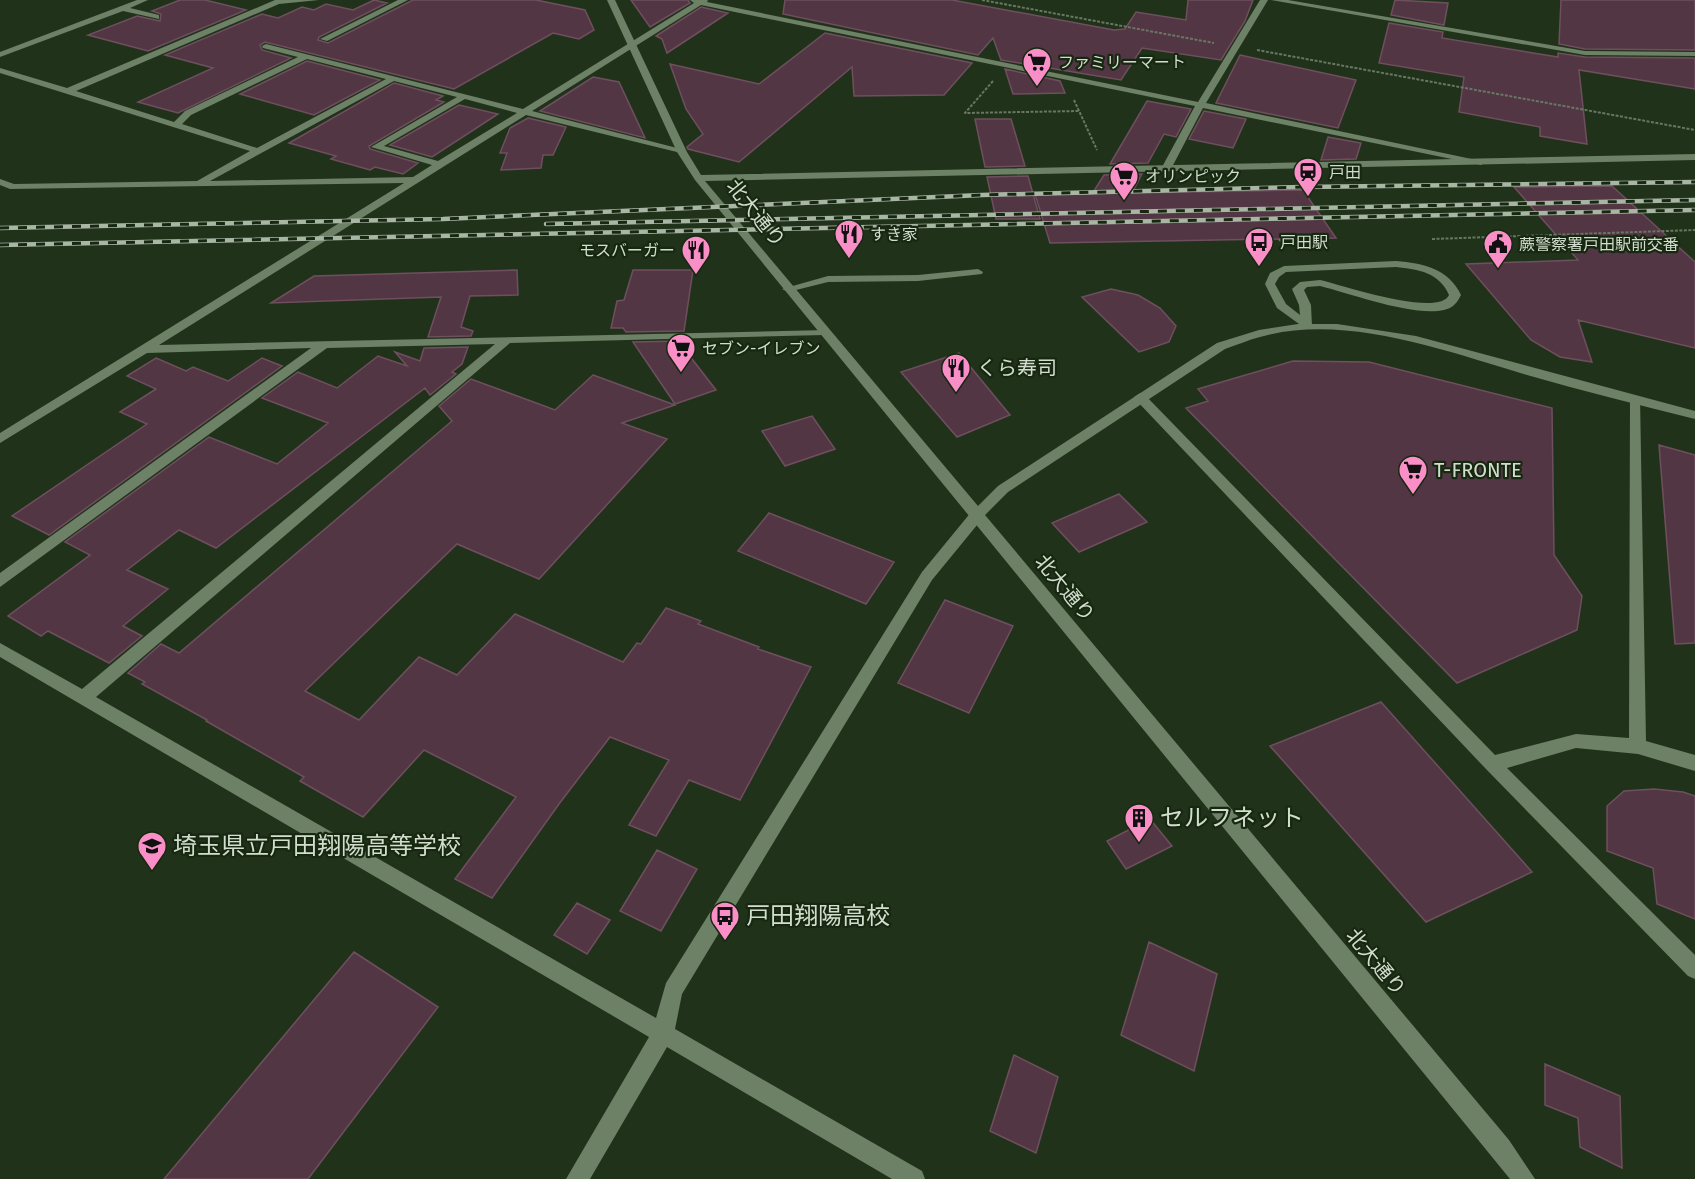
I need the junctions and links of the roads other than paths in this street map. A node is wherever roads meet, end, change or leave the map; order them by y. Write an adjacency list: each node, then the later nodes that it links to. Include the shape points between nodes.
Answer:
1 (144, 0): 9 (street)
2 (315, 0): 19 (street, via 278,2)
3 (404, 0): 11 (street)
4 (611, 0): 12 (street, 北大通り)
5 (688, 0): 8 (street)
6 (1264, 0): 21 (street)
7 (1275, 0): 14 (street, via 1585,52)
8 (702, 1): 12 (street); 21 (street)
9 (122, 8): 10 (street); 15 (street)
10 (156, 17)
11 (324, 39)
12 (631, 45): 22 (street); 25 (street, 北大通り)
13 (266, 46): 16 (street)
14 (1695, 54)
15 (0, 55)
16 (306, 56): 18 (street); 23 (street, via 188,113)
17 (0, 70): 19 (street)
18 (392, 79): 20 (street); 24 (street)
19 (68, 91): 23 (street)
20 (463, 97): 22 (street); 28 (street, via 376,147)
21 (1201, 104): 27 (street); 29 (street)
22 (522, 112): 25 (street); 28 (street)
23 (176, 125): 24 (street)
24 (258, 151): 33 (street)
25 (682, 152): 30 (street, 北大通り)
26 (1695, 157): 27 (street)
27 (1481, 162): 29 (street)
28 (437, 164): 31 (street)
29 (1166, 169): 30 (street)
30 (698, 178): 35 (street, 北大通り)
31 (412, 180): 33 (street); 40 (street)
32 (0, 182): 33 (street, via 13,187)
33 (198, 184)
34 (978, 272): 35 (street, via 918,278 828,279)
35 (788, 289): 37 (street, 北大通り)
36 (1306, 326): 36 (street, via 1281,306 1270,284 1284,268 1408,264 1441,276 1455,296 1443,307 1419,308 1320,283 1304,284 1298,289 1305,305); 41 (street, via 1237,339); 42 (street, via 1378,332)
37 (824, 332): 38 (street); 45 (street, 北大通り)
38 (507, 340): 39 (street); 48 (street)
39 (325, 344): 40 (street); 46 (street)
40 (146, 349): 44 (street)
41 (1140, 398): 45 (street, via 1003,489); 51 (street)
42 (1636, 400): 43 (street); 49 (street)
43 (1695, 415)
44 (0, 439)
45 (977, 515): 53 (street, via 927,576 673,990); 56 (street, 北大通り)
46 (0, 581)
47 (0, 649): 48 (street)
48 (83, 698): 53 (street)
49 (1638, 746): 50 (street); 51 (street, via 1576,741)
50 (1695, 763)
51 (1492, 764): 52 (street)
52 (1695, 969)
53 (663, 1034): 54 (street); 55 (street)
54 (578, 1179)
55 (914, 1179)
56 (1524, 1179)

